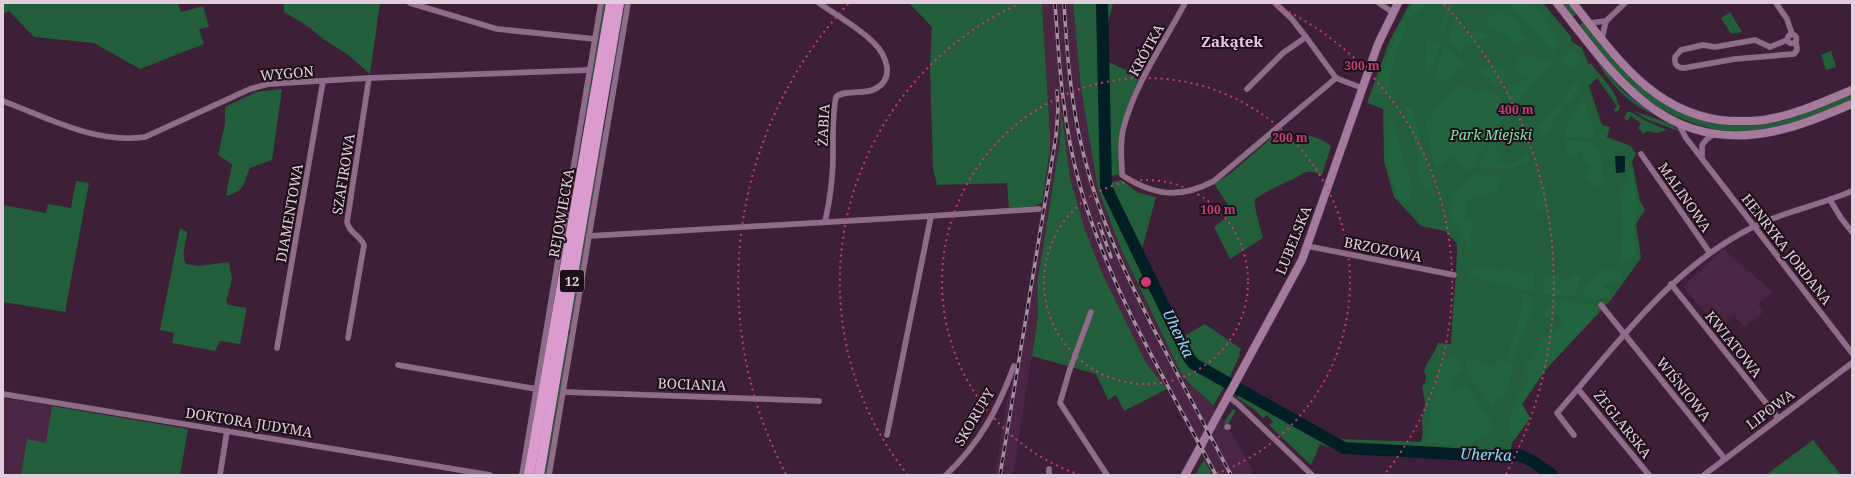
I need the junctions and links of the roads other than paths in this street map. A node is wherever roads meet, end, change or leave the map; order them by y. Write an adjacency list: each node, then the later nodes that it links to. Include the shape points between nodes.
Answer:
1 (410, 3): 21 (street, via 497,29)
2 (601, 3): 21 (street)
3 (610, 3): 74 (highway, REJOWIECKA / 12)
4 (618, 3): 75 (highway, REJOWIECKA / 12)
5 (628, 3): 46 (street)
6 (819, 3): 43 (street, ŻABIA, via 873,42 883,54 888,75 877,88 867,92 843,93 836,97 831,196)
7 (1185, 3): 28 (street, KRÓTKA, via 1138,88 1123,128 1122,176 1144,188 1174,194 1191,191 1214,181)
8 (1275, 3): 19 (street)
9 (1379, 3): 15 (street)
10 (1398, 3): 15 (main road, LUBELSKA)
11 (1557, 3): 35 (main road, via 1626,87 1648,106)
12 (1573, 3): 17 (main road)
13 (1625, 3): 16 (street)
14 (1776, 3): 18 (street, via 1787,19)
15 (1392, 12): 30 (main road, LUBELSKA)
16 (1606, 21): 17 (street); 20 (street)
17 (1590, 23): 20 (main road)
18 (1792, 34): 22 (street, via 1788,36); 23 (street)
19 (1306, 37): 28 (street); 31 (street, via 1283,53)
20 (1602, 38): 32 (main road, via 1633,75 1655,93 1680,109 1710,118 1767,120)
21 (595, 39): 26 (street)
22 (1788, 40): 23 (street, via 1792,44); 24 (street, via 1771,46)
23 (1796, 41): 25 (street, via 1796,53)
24 (1766, 45): 25 (street); 25 (street, via 1756,40 1715,47 1703,45 1681,50 1675,61 1678,66 1684,68)
25 (1766, 56)
26 (590, 70): 27 (street, WYGON); 60 (street)
27 (369, 78): 29 (street, WYGON); 54 (street, SZAFIROWA, via 347,222 351,232 362,240 364,245)
28 (1336, 78): 30 (street)
29 (324, 81): 33 (street, WYGON, via 258,86 145,137 132,139 117,139 88,133); 55 (street, DIAMENTOWA)
30 (1362, 88): 47 (main road, LUBELSKA)
31 (1246, 89)
32 (1852, 90)
33 (3, 101)
34 (1852, 104): 36 (main road, via 1802,124 1774,131 1747,135)
35 (1678, 123): 36 (main road); 38 (street, HENRYKA JORDANA)
36 (1717, 133): 38 (street, via 1702,145)
37 (1641, 154): 48 (street, MALINOWA)
38 (1703, 159): 44 (street, HENRYKA JORDANA)
39 (1852, 191): 40 (street)
40 (1830, 200): 44 (street); 45 (street)
41 (1039, 208): 42 (street)
42 (931, 216): 43 (street); 68 (street)
43 (825, 222): 46 (street)
44 (1754, 226): 48 (street); 56 (street, HENRYKA JORDANA)
45 (1852, 232)
46 (589, 236): 62 (street)
47 (1307, 246): 49 (street, BRZOZOWA); 64 (main road, LUBELSKA)
48 (1710, 253): 50 (street)
49 (1454, 275)
50 (1671, 284): 53 (street); 66 (street, KWIATOWA)
51 (1601, 305): 53 (street)
52 (1092, 312): 78 (street, via 1060,403)
53 (1624, 334): 61 (street); 70 (street, WIŚNIOWA)
54 (348, 338)
55 (277, 348)
56 (1852, 353)
57 (1852, 363): 66 (street, LIPOWA)
58 (398, 365): 60 (street)
59 (1014, 366): 77 (street, SKORUPY, via 1001,399 984,431)
60 (536, 389): 73 (street)
61 (1578, 389): 69 (street, via 1557,413); 81 (street, ŻEGLARSKA)
62 (564, 392): 65 (street, BOCIANIA); 76 (street)
63 (3, 394): 67 (street, DOKTORA JUDYMA)
64 (1230, 395): 79 (main road, LUBELSKA); 80 (street)
65 (819, 401)
66 (1778, 418): 70 (street, LIPOWA)
67 (227, 431): 71 (street); 72 (street, DOKTORA JUDYMA)
68 (887, 435)
69 (1574, 436)
70 (1725, 459): 82 (street, LIPOWA)
71 (220, 475)
72 (490, 475)
73 (522, 475)
74 (529, 475)
75 (539, 475)
76 (549, 475)
77 (946, 475)
78 (1107, 475)
79 (1185, 475)
80 (1312, 475)
81 (1649, 475)
82 (1704, 475)

